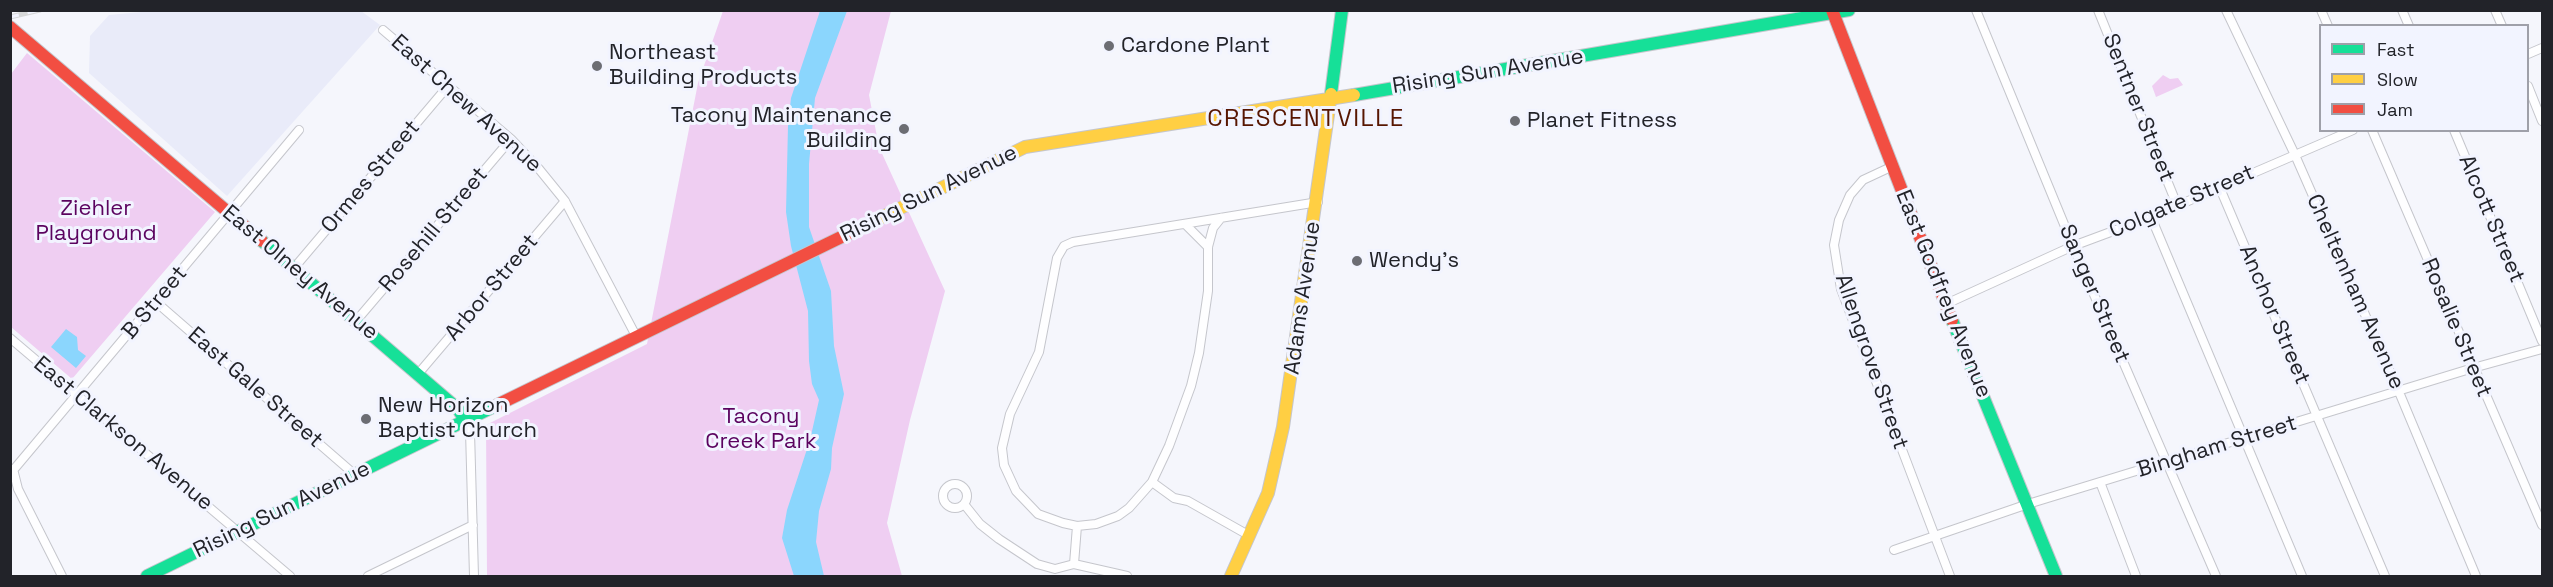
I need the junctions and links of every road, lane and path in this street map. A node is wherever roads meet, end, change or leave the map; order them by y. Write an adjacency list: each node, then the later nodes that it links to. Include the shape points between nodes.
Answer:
1 (1342, 10): 17 (main road, Adams Avenue)
2 (1850, 10): 9 (main road, Rising Sun Avenue)
3 (1976, 10): 34 (street, Sanger Street)
4 (2098, 10): 29 (street, Sentner Street)
5 (2226, 10): 24 (street, Cheltenham Avenue)
6 (2321, 10): 10 (street)
7 (2402, 10): 11 (street)
8 (2495, 10): 12 (street)
9 (1832, 12): 17 (main road, Rising Sun Avenue); 25 (main road, East Godfrey Avenue)
10 (2327, 24)
11 (2408, 24)
12 (2501, 24)
13 (10, 27): 30 (main road, East Olney Avenue)
14 (384, 30): 15 (street, East Chew Avenue)
15 (448, 86): 23 (street, East Chew Avenue); 36 (street, Ormes Street)
16 (2529, 88): 18 (street)
17 (1332, 99): 28 (main road, Adams Avenue); 40 (main road, Rising Sun Avenue, via 1025,147)
18 (2542, 121)
19 (299, 130): 30 (street, B Street)
20 (2348, 132): 24 (street, Colgate Street)
21 (2373, 132): 44 (street, Rosalie Street)
22 (2455, 132): 42 (street, Alcott Street)
23 (511, 139): 27 (street, East Chew Avenue); 39 (street, Rosehill Street)
24 (2295, 155): 26 (street, Colgate Street); 46 (street, Cheltenham Avenue)
25 (1893, 166): 38 (main road, East Godfrey Avenue); 63 (street, Allengrove Street, via 1863,180 1850,195 1834,245 1841,289)
26 (2219, 186): 29 (street, Colgate Street); 48 (street, Anchor Street)
27 (565, 201): 40 (street, East Chew Avenue); 45 (street, Arbor Street)
28 (1318, 202): 32 (street); 62 (main road, Adams Avenue, via 1281,435 1268,493)
29 (2177, 205): 31 (street, Colgate Street)
30 (230, 214): 36 (main road, East Olney Avenue); 37 (street, B Street)
31 (2151, 217): 34 (street, Colgate Street); 50 (street)
32 (1221, 218): 33 (street); 35 (street)
33 (1185, 224): 35 (street); 60 (street, via 1073,242 1064,246 1057,258 1039,352 1005,428 1002,448 1008,477 1024,502 1038,514)
34 (2073, 246): 38 (street, Colgate Street); 51 (street, Sanger Street)
35 (1208, 247): 54 (street, via 1208,291 1199,353 1181,416)
36 (294, 268): 39 (main road, East Olney Avenue)
37 (156, 302): 47 (street, B Street); 53 (street, East Gale Street)
38 (1946, 303): 57 (main road, East Godfrey Avenue)
39 (357, 321): 45 (main road, East Olney Avenue)
40 (636, 336): 49 (main road, Rising Sun Avenue)
41 (10, 338): 47 (street, East Clarkson Avenue)
42 (2542, 341)
43 (2542, 349): 44 (street, Bingham Street)
44 (2473, 368): 46 (street, Bingham Street); 59 (street, Rosalie Street)
45 (418, 374): 49 (main road, East Olney Avenue)
46 (2399, 392): 48 (street, Bingham Street); 79 (street, Cheltenham Avenue)
47 (78, 395): 52 (street, B Street); 61 (street, East Clarkson Avenue)
48 (2317, 417): 50 (street, Bingham Street); 78 (street, Anchor Street)
49 (465, 420): 53 (main road, Rising Sun Avenue); 58 (street, via 470,431)
50 (2243, 440): 51 (street, Bingham Street); 77 (street)
51 (2167, 463): 55 (street, Bingham Street); 76 (street, Sanger Street)
52 (12, 470): 66 (street, via 15,484)
53 (354, 474): 61 (main road, Rising Sun Avenue)
54 (1152, 482): 60 (street, via 1118,516); 62 (street, via 1174,498 1188,501)
55 (2100, 482): 57 (street, Bingham Street); 75 (street)
56 (964, 504): 65 (street, via 980,524 1022,556 1055,569)
57 (2028, 504): 63 (street, Bingham Street); 74 (main road, East Godfrey Avenue)
58 (473, 525): 69 (street); 70 (street)
59 (2542, 525)
60 (1077, 526): 65 (street)
61 (239, 532): 67 (main road, Rising Sun Avenue); 68 (street, East Clarkson Avenue)
62 (1250, 536): 72 (main road, Adams Avenue)
63 (1935, 536): 64 (street, Bingham Street); 73 (street, Allengrove Street)
64 (1894, 550)
65 (1074, 564): 71 (street)
66 (62, 576)
67 (147, 576)
68 (290, 576)
69 (368, 576)
70 (474, 576)
71 (1127, 576)
72 (1231, 576)
73 (1950, 576)
74 (2056, 576)
75 (2136, 576)
76 (2216, 576)
77 (2302, 576)
78 (2385, 576)
79 (2476, 576)

